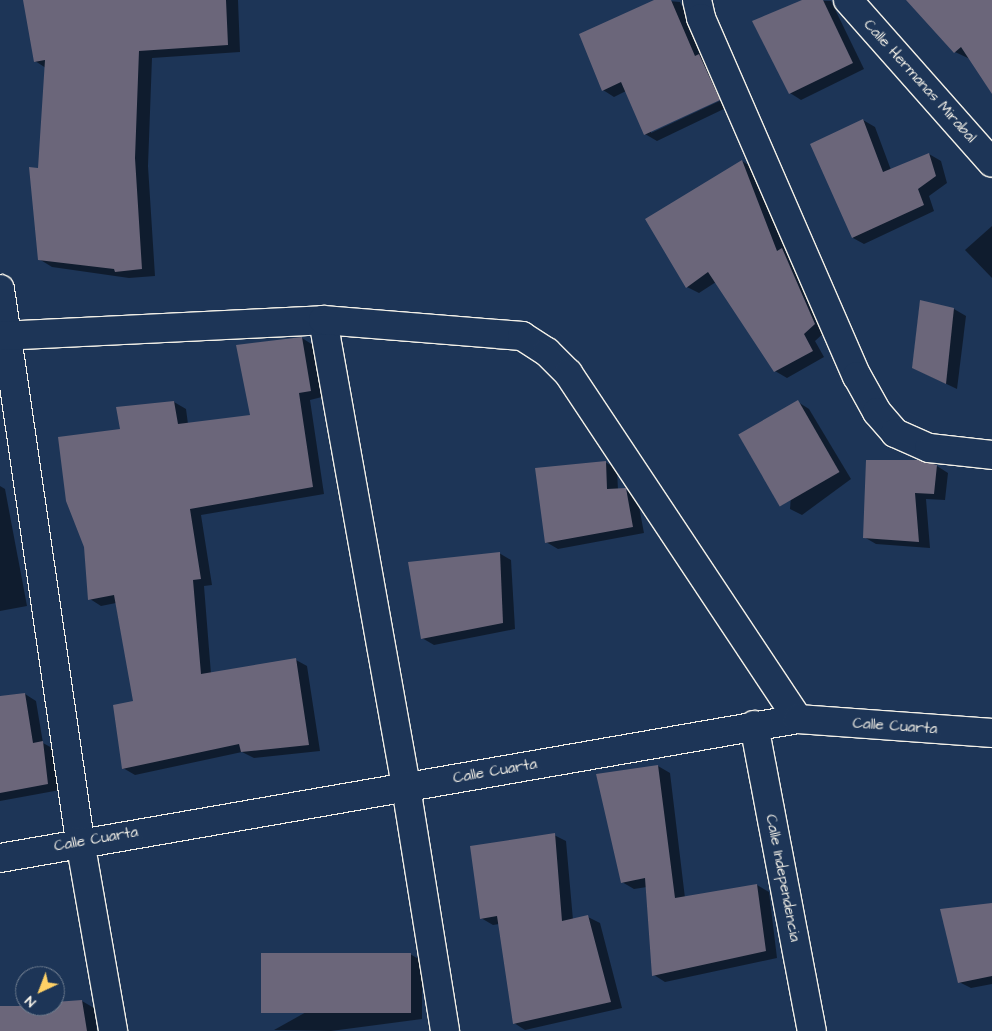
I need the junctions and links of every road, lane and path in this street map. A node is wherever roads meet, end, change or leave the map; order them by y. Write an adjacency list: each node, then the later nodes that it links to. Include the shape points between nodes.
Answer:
1 (697, 0): 7 (street, via 700,18 837,331 877,412 895,433 929,448)
2 (848, 0): 3 (street, Calle Hermanas Mirabal)
3 (992, 162)
4 (0, 289): 6 (street)
5 (323, 320): 6 (street); 8 (street, via 522,336 547,352 568,374); 11 (street)
6 (3, 336): 12 (street)
7 (992, 455)
8 (798, 718): 9 (street, Calle Cuarta); 10 (street, Calle Cuarta)
9 (754, 725): 11 (street, Calle Cuarta); 16 (street, Calle Independencia)
10 (992, 733)
11 (406, 787): 12 (street, Calle Cuarta); 15 (street)
12 (80, 841): 13 (street, Calle Cuarta); 14 (street)
13 (0, 858)
14 (113, 1031)
15 (445, 1031)
16 (812, 1031)

